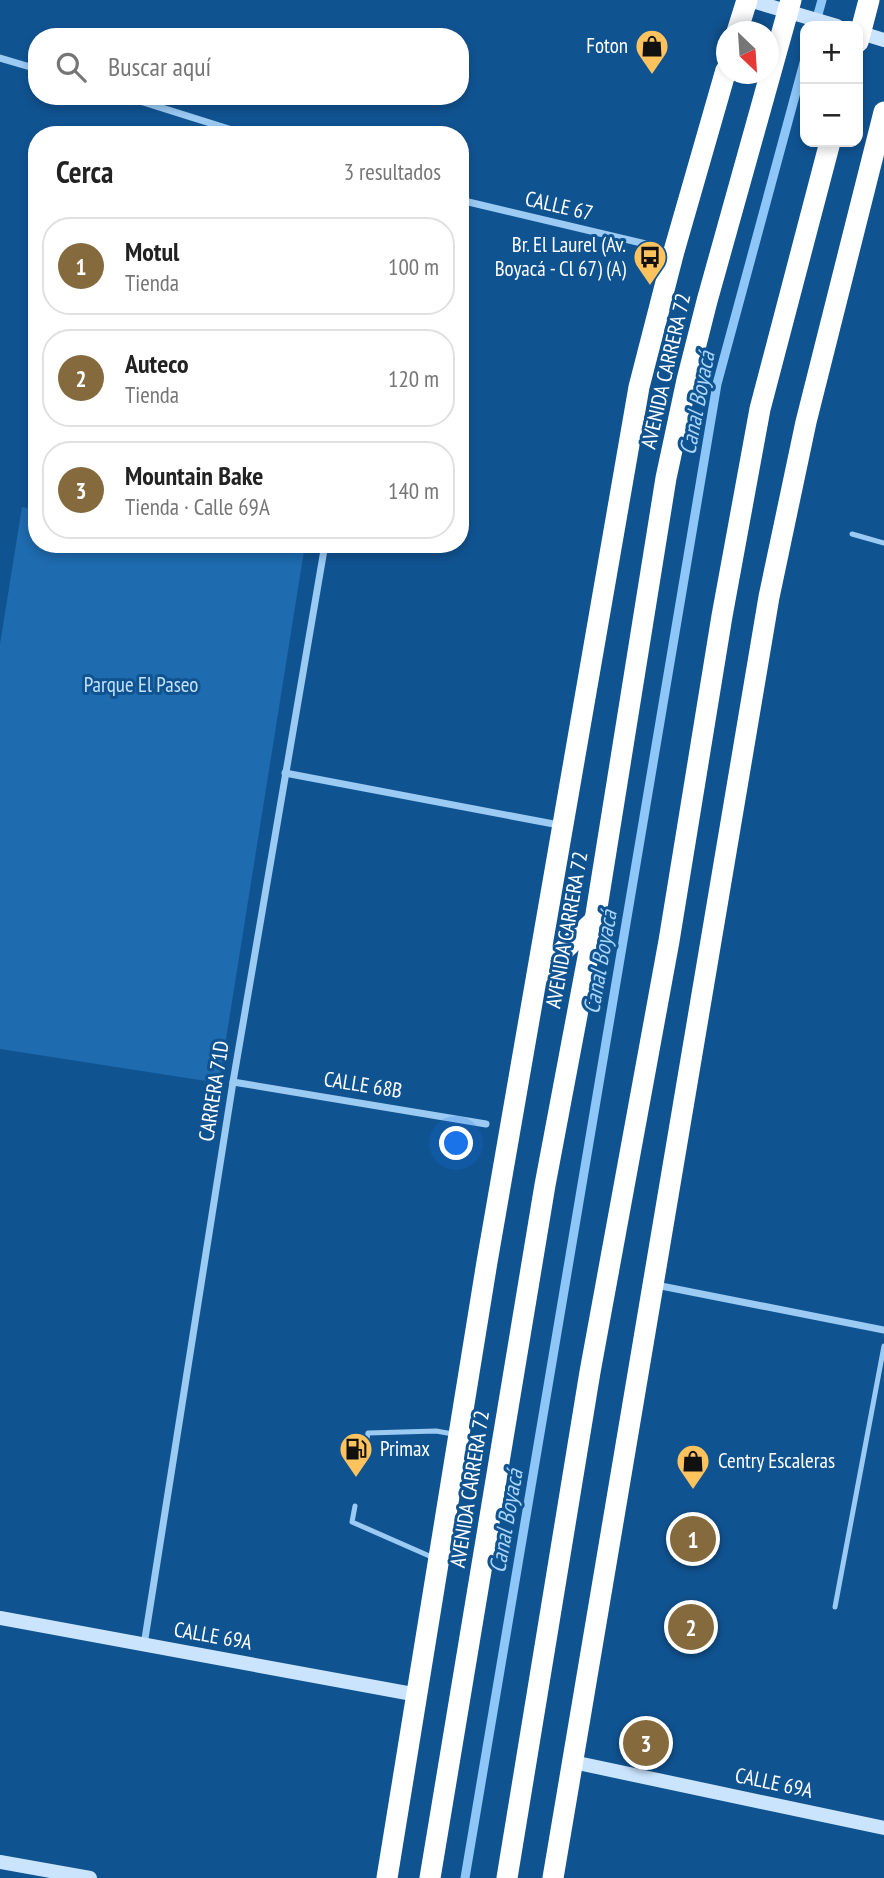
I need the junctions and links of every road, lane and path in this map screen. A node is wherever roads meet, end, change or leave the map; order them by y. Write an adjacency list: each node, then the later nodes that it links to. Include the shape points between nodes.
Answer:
1 (748, 0): 3 (street); 4 (highway)
2 (869, 0): 6 (highway)
3 (795, 10): 5 (street); 23 (highway, AVENIDA CARRERA 72, via 707,300 677,426)
4 (741, 21)
5 (824, 21)
6 (863, 21)
7 (863, 37): 8 (street)
8 (884, 40)
9 (0, 58): 10 (street)
10 (28, 66)
11 (722, 84): 22 (highway, AVENIDA CARRERA 72, via 639,387)
12 (153, 105): 14 (street)
13 (884, 112): 27 (highway, via 806,422 769,597)
14 (219, 126)
15 (829, 147): 44 (highway, via 757,423 590,1372)
16 (469, 202): 17 (street, CALLE 67)
17 (650, 245)
18 (852, 534): 19 (lane)
19 (884, 543)
20 (323, 553): 21 (street, CARRERA 71D)
21 (285, 772): 22 (street); 25 (street, CARRERA 71D)
22 (563, 825): 24 (highway, AVENIDA CARRERA 72)
23 (595, 920): 24 (highway); 43 (highway, AVENIDA CARRERA 72, via 545,1185)
24 (537, 976): 30 (highway, AVENIDA CARRERA 72)
25 (233, 1082): 26 (street, CALLE 68B); 36 (street, CARRERA 71D)
26 (486, 1124)
27 (652, 1284): 28 (street); 38 (highway)
28 (884, 1330)
29 (884, 1346): 34 (lane)
30 (459, 1435): 31 (lane, via 368,1433); 33 (highway, AVENIDA CARRERA 72)
31 (364, 1454)
32 (355, 1506): 33 (lane, via 352,1522)
33 (439, 1561): 37 (highway, AVENIDA CARRERA 72)
34 (835, 1607)
35 (0, 1618): 36 (street, CALLE 69A)
36 (144, 1644): 37 (street, CALLE 69A)
37 (418, 1695): 42 (highway, AVENIDA CARRERA 72)
38 (573, 1762): 39 (street, CALLE 69A); 45 (highway)
39 (884, 1828)
40 (0, 1862): 41 (street)
41 (90, 1878)
42 (387, 1878)
43 (430, 1878)
44 (507, 1878)
45 (553, 1878)

